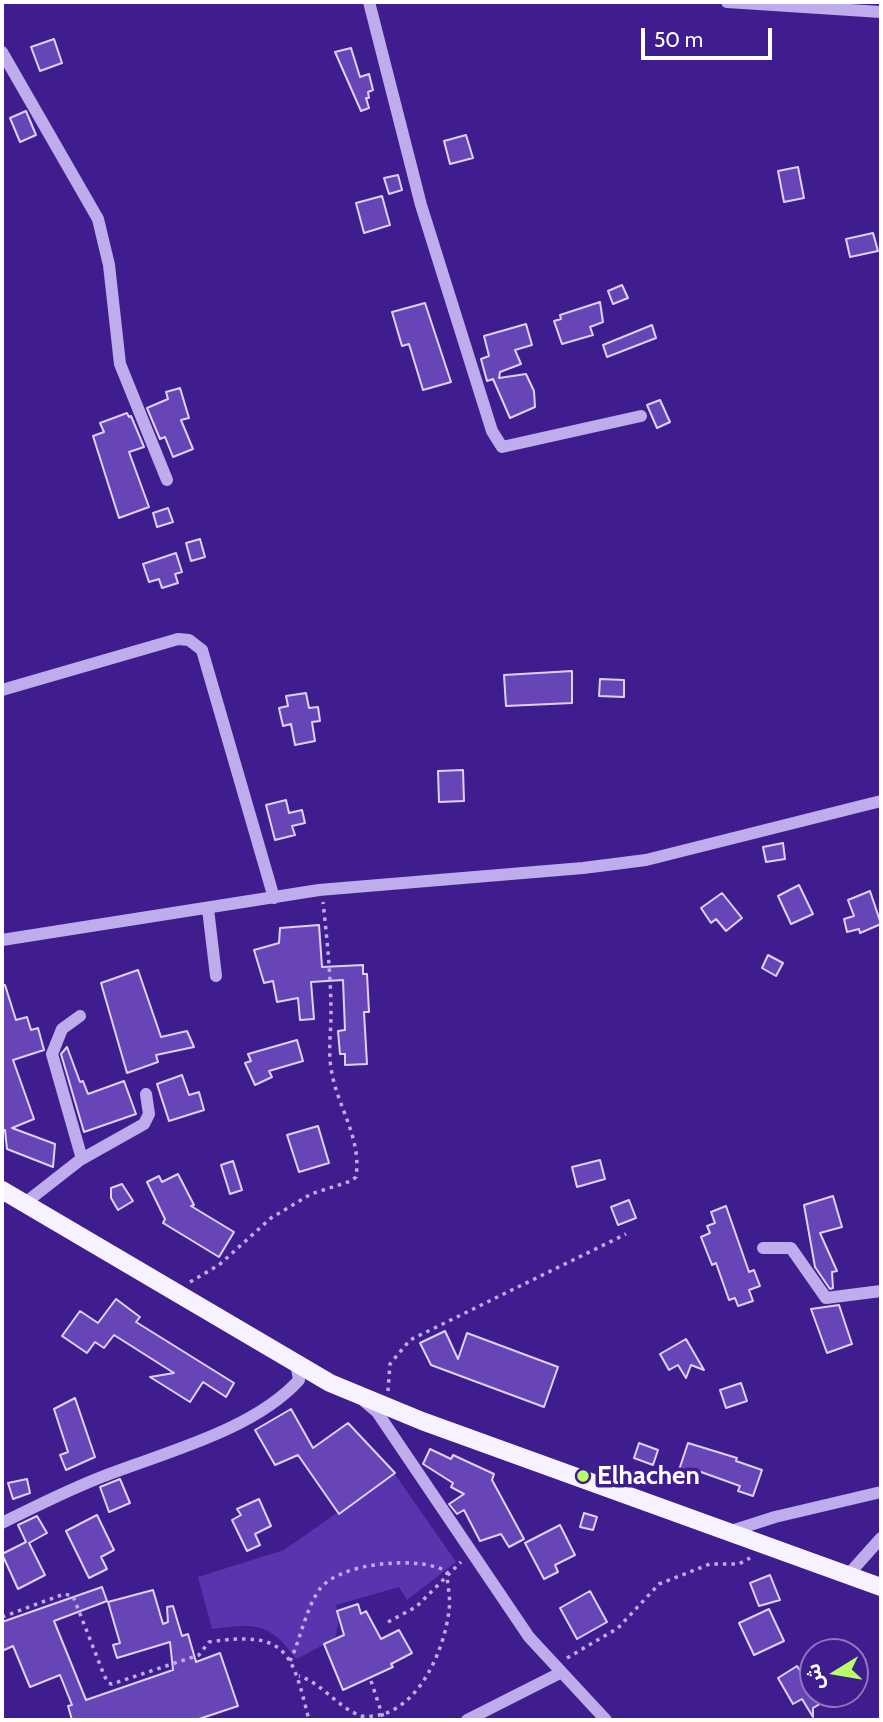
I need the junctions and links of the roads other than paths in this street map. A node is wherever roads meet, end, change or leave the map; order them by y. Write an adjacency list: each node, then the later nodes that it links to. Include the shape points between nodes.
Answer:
1 (369, 2): 5 (street, via 421,205 492,431 502,447)
2 (727, 2): 3 (street)
3 (881, 12)
4 (2, 52): 6 (street, via 98,219 109,265 120,364)
5 (641, 416)
6 (167, 480)
7 (2, 690): 9 (street, via 178,639 190,640 202,650)
8 (881, 802): 9 (street, via 646,860)
9 (274, 898): 10 (street)
10 (208, 909): 11 (street); 12 (street)
11 (2, 940)
12 (216, 976)
13 (80, 1016): 15 (street, via 62,1029 52,1054)
14 (146, 1094): 15 (street, via 149,1114 144,1124)
15 (82, 1158): 17 (street)
16 (2, 1190): 17 (main road)
17 (25, 1203): 20 (main road)
18 (764, 1248): 19 (street, via 791,1248 826,1298)
19 (881, 1291)
20 (296, 1363): 21 (main road); 23 (street, via 299,1380 245,1420)
21 (357, 1394): 24 (main road); 28 (street, via 377,1412 528,1637)
22 (881, 1492): 24 (street)
23 (2, 1522)
24 (728, 1532): 26 (main road)
25 (881, 1538): 26 (street)
26 (847, 1576): 27 (main road)
27 (881, 1587)
28 (556, 1669): 29 (street); 30 (street)
29 (467, 1720)
30 (606, 1720)

